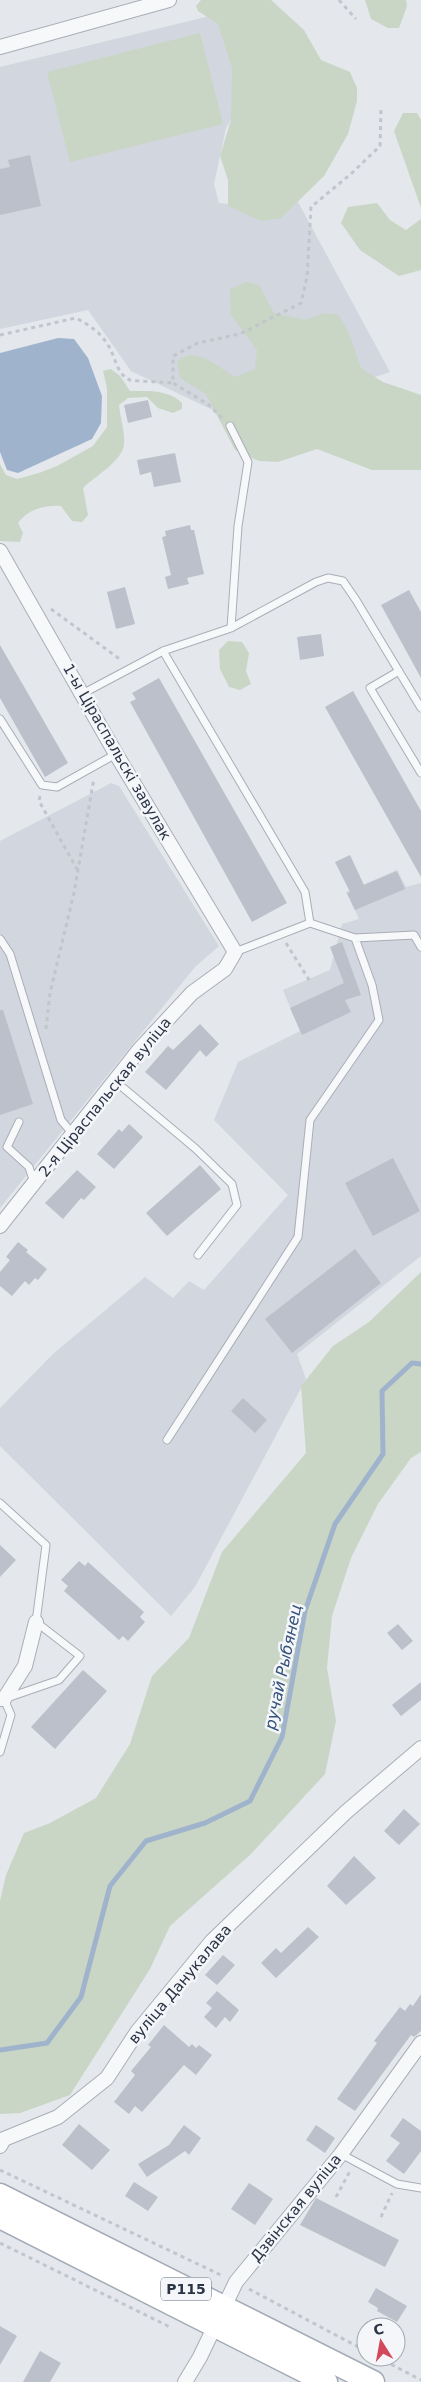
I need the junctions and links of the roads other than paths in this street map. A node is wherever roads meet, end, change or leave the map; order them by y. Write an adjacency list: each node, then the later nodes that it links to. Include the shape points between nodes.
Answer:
1 (169, 0): 2 (street)
2 (138, 4): 3 (street)
3 (0, 47)
4 (230, 426): 6 (lane, via 248,462 238,526)
5 (0, 551): 9 (street, 1-ы Ціраспальскі завулак)
6 (231, 628): 7 (lane); 8 (lane, via 316,582 328,578 343,581)
7 (163, 651): 9 (lane); 14 (lane, via 305,892)
8 (399, 670): 10 (lane); 13 (lane, via 370,688)
9 (82, 694): 12 (street, 1-ы Ціраспальскі завулак)
10 (421, 708)
11 (0, 720): 12 (lane, via 42,785 57,787)
12 (116, 754): 19 (street, 1-ы Ціраспальскі завулак)
13 (421, 773)
14 (310, 923): 16 (lane); 19 (lane)
15 (418, 935): 16 (lane); 18 (lane)
16 (355, 938): 27 (lane, via 372,985 379,1020 310,1120 298,1236)
17 (0, 939): 22 (lane, via 10,954 61,1120)
18 (421, 947)
19 (235, 952): 20 (street, 2-я Ціраспальская вуліца, via 225,969 192,993)
20 (115, 1081): 22 (street, 2-я Ціраспальская вуліца); 26 (lane, via 232,1184 237,1205)
21 (19, 1122): 23 (lane)
22 (72, 1133): 24 (street, 2-я Ціраспальская вуліца)
23 (3, 1148): 24 (lane, via 29,1167)
24 (34, 1183): 25 (street, 2-я Ціраспальская вуліца)
25 (0, 1226)
26 (198, 1255)
27 (167, 1440)
28 (0, 1503): 29 (lane, via 46,1545)
29 (36, 1622): 30 (street, via 25,1666); 30 (lane, via 80,1656 59,1680)
30 (2, 1699): 32 (lane, via 11,1715)
31 (421, 1748): 34 (street, вуліца Данукалава, via 346,1812 212,1941 137,2032 107,2078 58,2117 4,2139)
32 (0, 1752)
33 (421, 2043): 35 (street, Дзвінская вуліца)
34 (0, 2146)
35 (341, 2154): 36 (lane, via 397,2184); 39 (street, Дзвінская вуліца, via 236,2282)
36 (421, 2188)
37 (0, 2195): 39 (main road, Р115)
38 (0, 2217): 39 (main road, Р115)
39 (219, 2316): 40 (street, Дзвінская вуліца); 41 (main road, Р115); 42 (main road, Р115)
40 (185, 2382)
41 (326, 2382)
42 (373, 2382)

